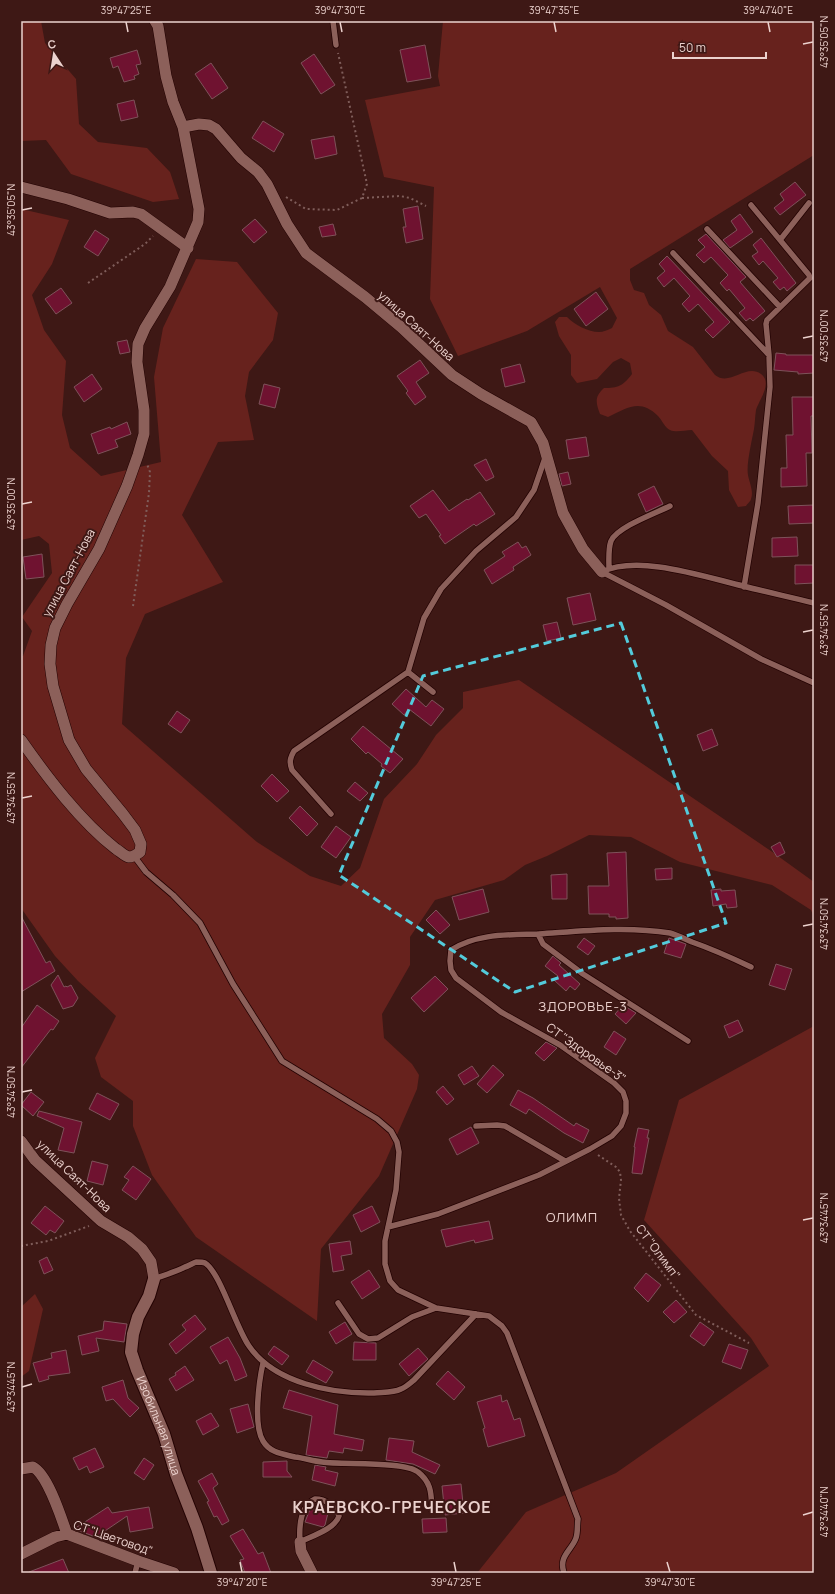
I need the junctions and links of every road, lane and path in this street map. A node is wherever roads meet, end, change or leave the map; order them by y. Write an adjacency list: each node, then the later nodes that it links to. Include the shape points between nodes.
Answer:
1 (155, 21): 4 (street, улица Саят-Нова, via 166,76)
2 (333, 21): 3 (lane)
3 (336, 45): 7 (path, via 367,184)
4 (183, 127): 5 (street, улица Саят-Нова, via 199,124 216,129); 14 (street, улица Саят-Нова, via 199,208 198,222)
5 (267, 184): 7 (path, via 306,210 337,210); 20 (street, улица Саят-Нова, via 287,224 306,253 365,297 452,375 531,422 543,443)
6 (21, 187): 11 (street, via 110,212 141,214)
7 (362, 198): 10 (path, via 400,196)
8 (809, 204): 13 (lane)
9 (751, 205): 13 (lane)
10 (426, 206)
11 (159, 226): 14 (street); 16 (path, via 145,244)
12 (707, 229): 17 (lane)
13 (780, 240): 17 (lane, via 810,278)
14 (188, 248): 19 (street, улица Саят-Нова, via 170,287 138,344 137,362 144,410 144,434)
15 (673, 253): 18 (lane)
16 (88, 283)
17 (780, 307): 18 (lane, via 766,324)
18 (769, 355): 23 (lane, via 770,387 758,503)
19 (138, 454): 25 (path, via 145,459 150,472); 31 (street, улица Саят-Нова, via 99,549 55,628 50,664 53,686 69,740 86,770 135,830 141,844 140,852)
20 (546, 455): 22 (street, улица Саят-Нова, via 563,513 583,549); 26 (lane, via 534,490 516,517 476,551 441,588 424,618)
21 (670, 506): 22 (lane, via 620,531 612,540)
22 (606, 570): 23 (lane, via 648,566); 27 (lane, via 761,659)
23 (744, 587): 24 (lane)
24 (814, 603)
25 (133, 606)
26 (408, 672): 28 (lane); 30 (lane, via 294,751 290,758 292,770)
27 (814, 683)
28 (434, 692)
29 (21, 740): 31 (street, via 52,783 108,843 127,857)
30 (331, 814)
31 (134, 856): 40 (lane, via 146,872 200,923 233,984 282,1061 391,1131 399,1152 396,1190)
32 (538, 934): 33 (lane, СТ "Здоровье-3", via 616,928 671,934); 34 (lane, via 543,944 583,974); 37 (lane, СТ "Здоровье-3", via 510,934 473,940 458,946 451,950 451,970 456,978 501,1012 560,1045 623,1092 626,1113 621,1126 612,1136)
33 (751, 967)
34 (688, 1041)
35 (476, 1126): 38 (lane, via 505,1126)
36 (21, 1141): 39 (street, улица Саят-Нова, via 35,1160)
37 (590, 1150): 38 (lane, СТ "Здоровье-3"); 46 (path, СТ "Олимп", via 620,1172 621,1215 630,1231 696,1315)
38 (565, 1161): 40 (lane, СТ "Здоровье-3", via 539,1175 438,1214)
39 (101, 1221): 41 (path, via 48,1241); 42 (street, улица Саят-Нова, via 128,1237 142,1249 151,1262)
40 (388, 1227): 44 (lane, via 385,1264 390,1281 398,1290)
41 (21, 1246)
42 (154, 1279): 47 (lane, via 195,1262 204,1262 215,1274 248,1346); 56 (street, Изобильная улица, via 138,1317 131,1352 136,1370 164,1434)
43 (338, 1303): 44 (lane, via 359,1334 368,1339 378,1338 412,1316)
44 (436, 1308): 45 (lane)
45 (476, 1314): 47 (lane, via 414,1380 393,1391 349,1393 327,1390 288,1377); 58 (lane, via 496,1320 507,1333 578,1519 576,1539 565,1554)
46 (749, 1342)
47 (263, 1363): 49 (lane, via 258,1383 258,1419 262,1441 269,1448 277,1453 322,1462 395,1465 417,1470 431,1488)
48 (21, 1469): 50 (street, via 32,1467 42,1475)
49 (432, 1510)
50 (67, 1534): 52 (street, СТ "Цветовод", via 55,1537); 53 (street, СТ "Цветовод")
51 (300, 1542): 51 (lane, via 338,1521 336,1509 322,1499 308,1502 303,1513); 57 (street)
52 (21, 1554)
53 (138, 1561): 54 (lane); 55 (street, СТ "Цветовод")
54 (135, 1573)
55 (174, 1573)
56 (211, 1573)
57 (312, 1573)
58 (564, 1573)

